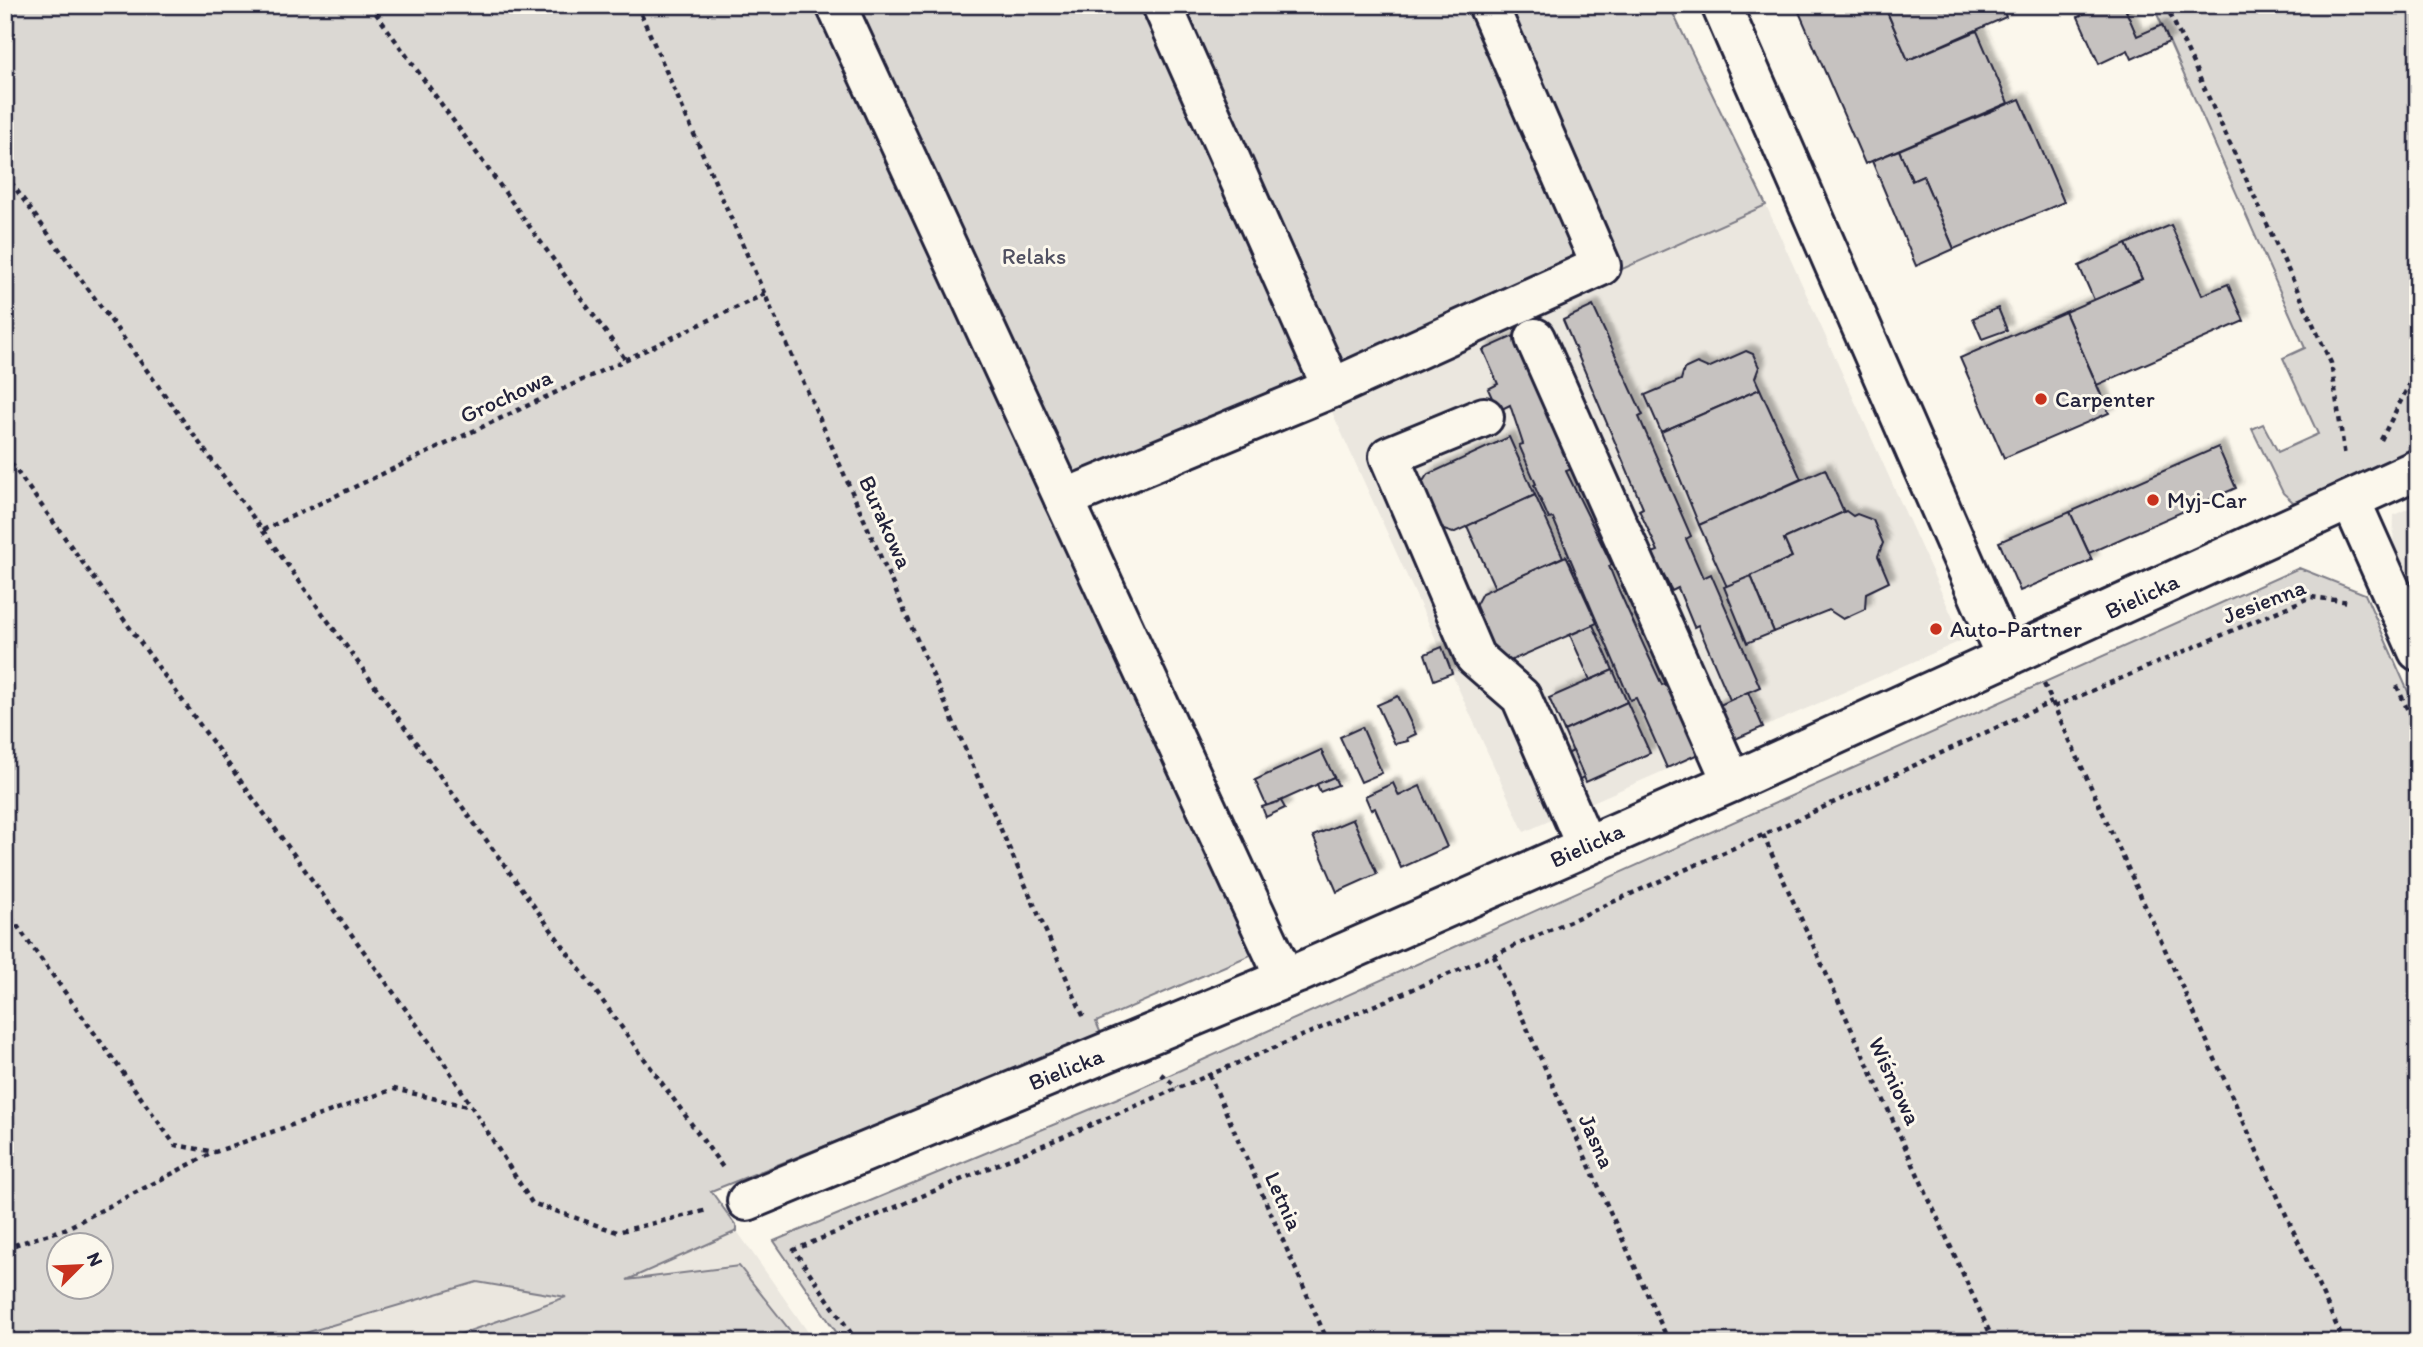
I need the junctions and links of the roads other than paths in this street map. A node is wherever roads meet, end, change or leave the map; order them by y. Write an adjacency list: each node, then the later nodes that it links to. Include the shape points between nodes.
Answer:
1 (836, 5): 9 (street)
2 (1162, 5): 6 (street)
3 (1488, 5): 6 (street, via 1601,266)
4 (1721, 5): 12 (street)
5 (1535, 338): 13 (street)
6 (1332, 388): 9 (street)
7 (1484, 417): 14 (street, via 1389,457 1475,657 1521,697)
8 (2418, 469): 10 (street, Bielicka)
9 (1063, 499): 15 (street)
10 (2351, 500): 11 (street); 12 (street, Bielicka)
11 (2418, 651)
12 (2018, 653): 13 (street, Bielicka)
13 (1732, 782): 14 (street, Bielicka)
14 (1586, 846): 15 (street, Bielicka)
15 (1285, 978): 16 (street, Bielicka)
16 (747, 1200)

